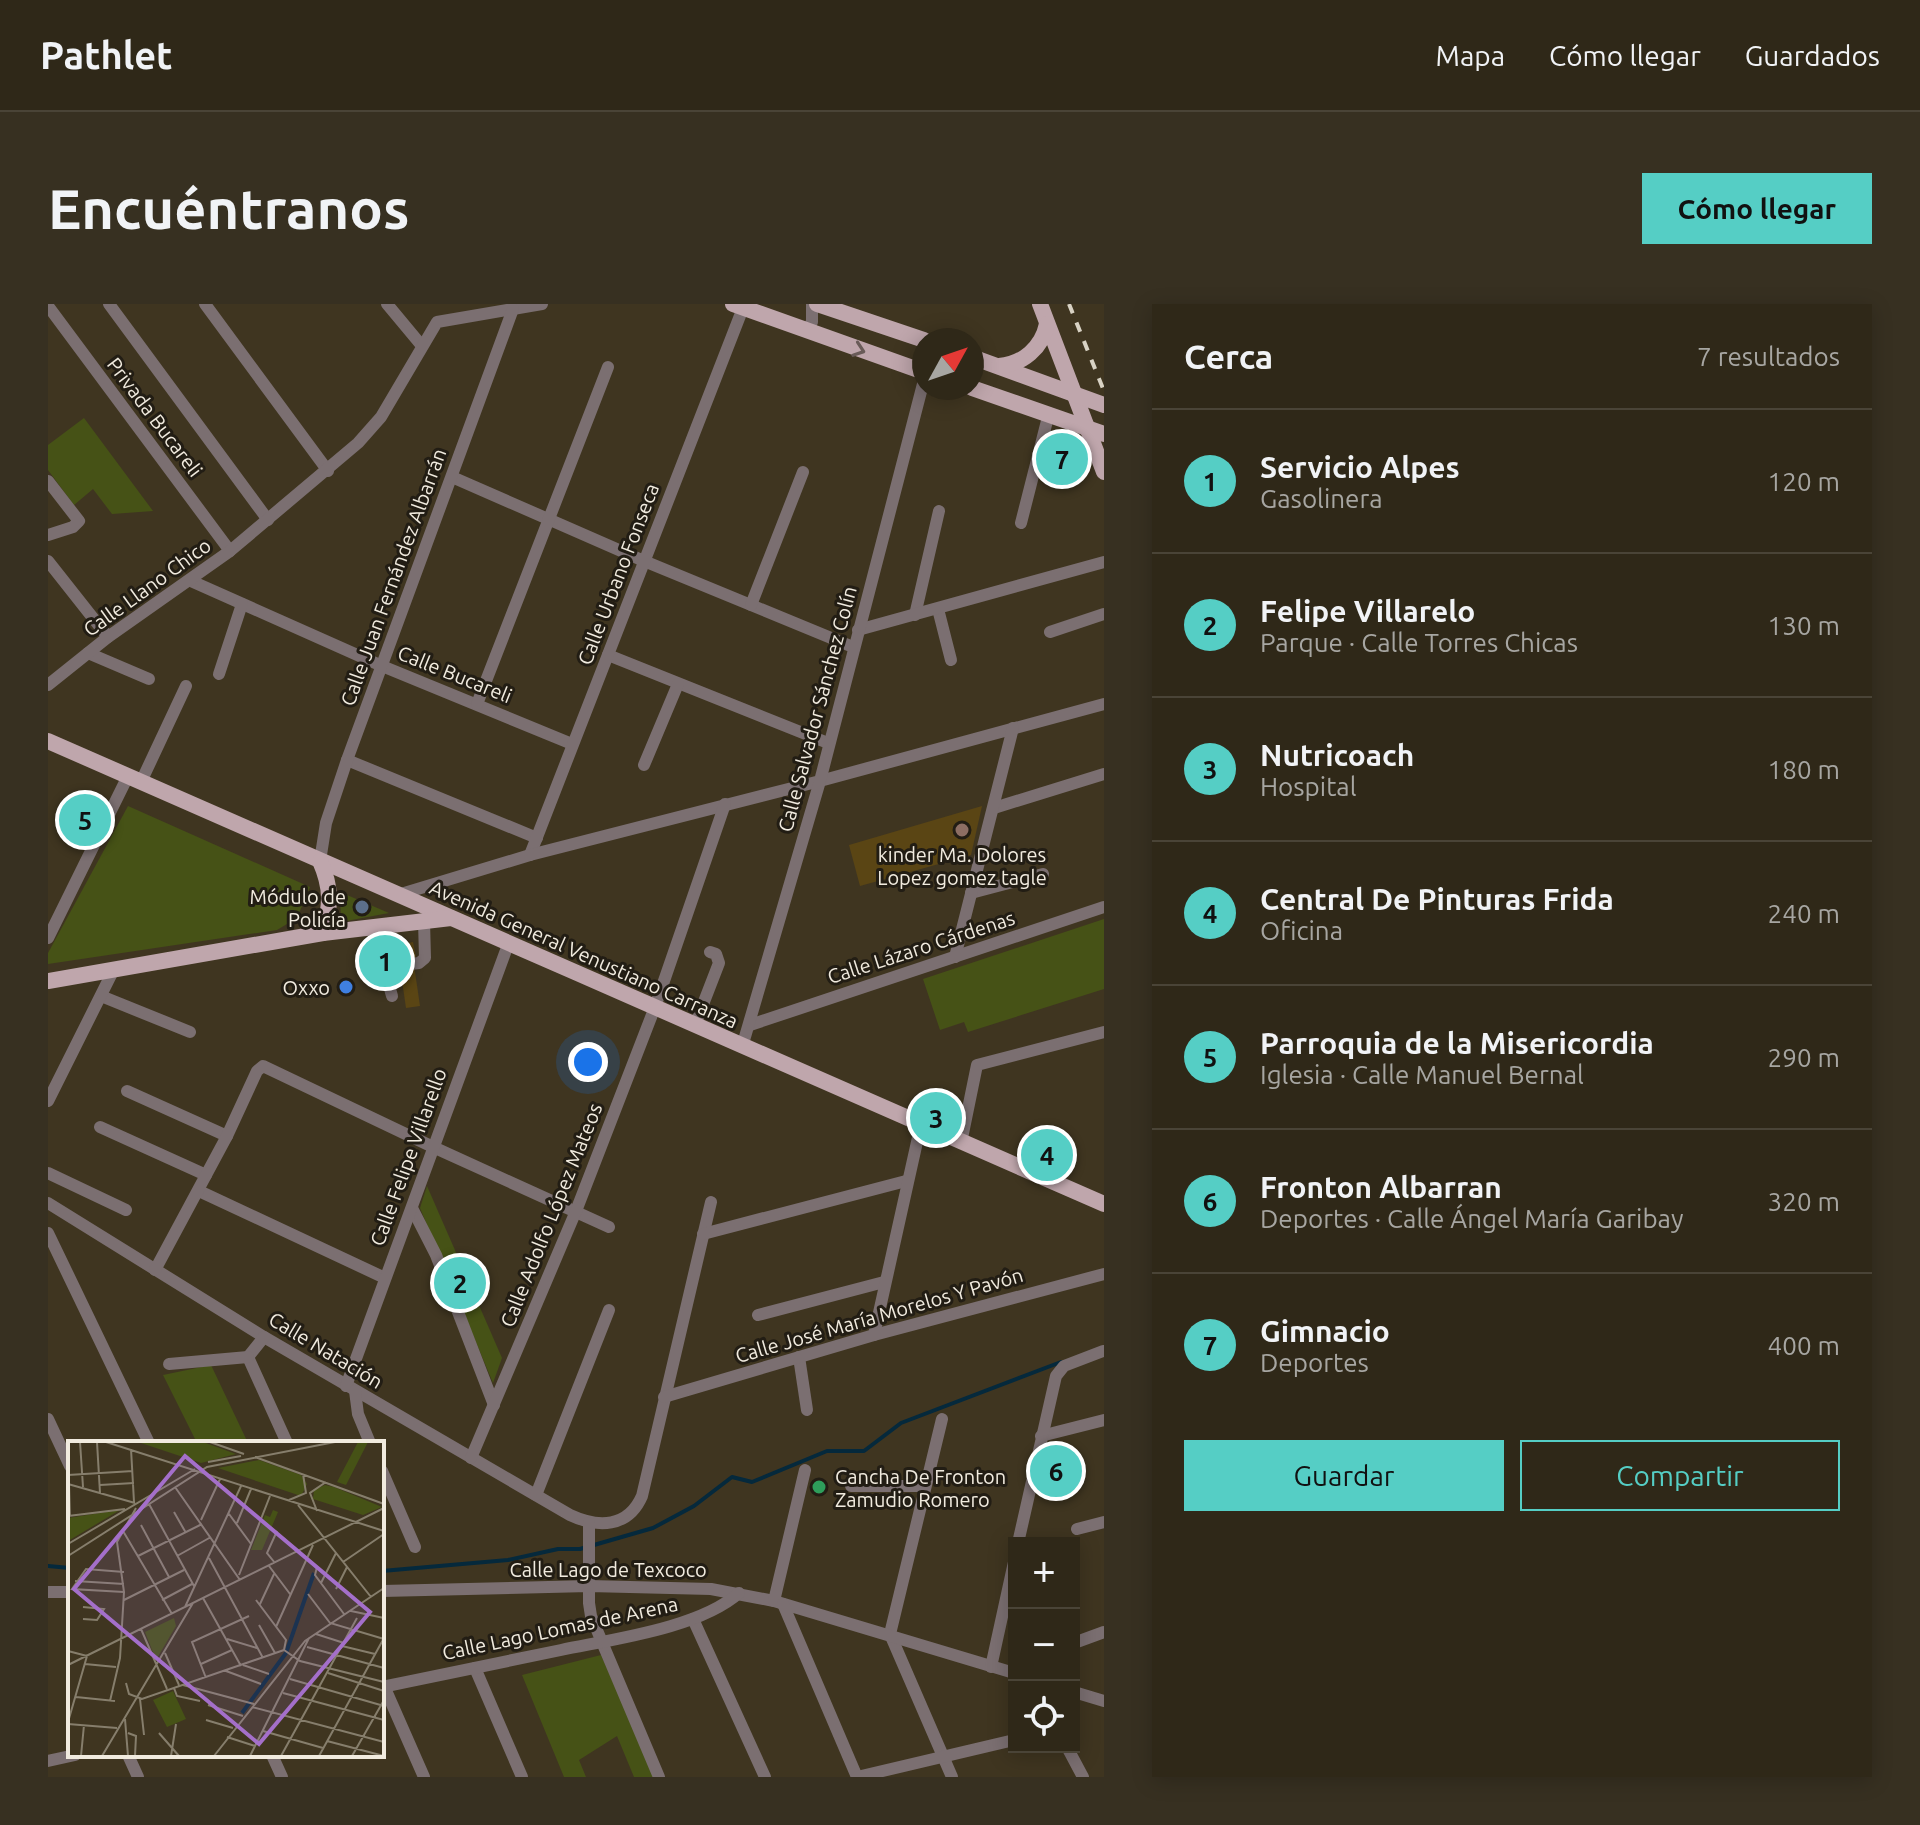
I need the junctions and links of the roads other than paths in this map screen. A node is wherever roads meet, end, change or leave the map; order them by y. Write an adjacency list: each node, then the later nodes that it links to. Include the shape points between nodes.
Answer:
1 (109, 304): 31 (street)
2 (205, 304): 24 (street)
3 (387, 304): 13 (street)
4 (542, 304): 9 (street)
5 (814, 304): 11 (street); 12 (main road)
6 (1040, 304): 10 (main road)
7 (48, 306): 34 (street, Privada Bucareli)
8 (738, 306): 11 (main road); 36 (street, Calle Urbano Fonseca)
9 (513, 309): 13 (street, Calle Llano Chico, via 440,320); 27 (street, Calle Juan Fernández Albarrán)
10 (1047, 324): 15 (main road, via 1033,350); 19 (main road)
11 (806, 331): 17 (main road, one-way to 17)
12 (912, 336)
13 (422, 346): 24 (street, Calle Llano Chico, via 374,426)
14 (984, 361): 15 (main road)
15 (999, 366): 19 (main road)
16 (608, 367): 30 (street)
17 (912, 368)
18 (984, 392): 22 (main road)
19 (1074, 393): 21 (main road); 23 (main road)
20 (919, 400): 44 (street, Calle Salvador Sánchez Colín)
21 (1104, 405)
22 (1049, 413): 23 (main road); 32 (street)
23 (1096, 431): 26 (main road)
24 (328, 471): 31 (street, Calle Llano Chico)
25 (803, 472): 40 (street)
26 (1104, 472)
27 (452, 477): 30 (street); 51 (street, Calle Juan Fernández Albarrán)
28 (48, 481): 33 (street, via 79,521)
29 (939, 511): 43 (street)
30 (550, 518): 36 (street); 57 (street)
31 (268, 520): 34 (street, Calle Llano Chico)
32 (1021, 523)
33 (48, 535)
34 (230, 551): 38 (street, Calle Llano Chico)
35 (48, 561): 46 (street)
36 (644, 561): 40 (street); 49 (street, Calle Urbano Fonseca)
37 (1104, 562): 41 (street)
38 (191, 581): 39 (street, Calle Bucareli); 46 (street, Calle Llano Chico)
39 (242, 604): 51 (street, Calle Bucareli); 52 (street)
40 (751, 605): 47 (street)
41 (938, 609): 43 (street); 50 (street)
42 (1104, 614): 45 (street)
43 (915, 615): 44 (street)
44 (858, 630): 47 (street, Calle Salvador Sánchez Colín)
45 (1050, 632)
46 (108, 637): 48 (street, Calle Llano Chico)
47 (853, 647): 61 (street, Calle Salvador Sánchez Colín)
48 (88, 653): 53 (street); 55 (street, Calle Llano Chico)
49 (608, 655): 54 (street); 62 (street, Calle Urbano Fonseca)
50 (951, 660)
51 (382, 666): 57 (street, Calle Bucareli); 63 (street, Calle Juan Fernández Albarrán)
52 (219, 674)
53 (149, 679)
54 (678, 684): 61 (street); 64 (street)
55 (48, 685)
56 (186, 686): 66 (street)
57 (477, 704): 62 (street, Calle Bucareli)
58 (1104, 704): 59 (street)
59 (1013, 728): 67 (street); 69 (street)
60 (48, 742): 66 (main road, Avenida General Venustiano Carranza)
61 (828, 743): 67 (street, Calle Salvador Sánchez Colín)
62 (572, 744): 70 (street, Calle Urbano Fonseca)
63 (347, 760): 70 (street); 72 (street, Calle Juan Fernández Albarrán, via 326,823)
64 (644, 765)
65 (1104, 774): 69 (street)
66 (134, 779): 72 (main road, Avenida General Venustiano Carranza); 81 (street)
67 (820, 781): 68 (street); 92 (street, Calle Salvador Sánchez Colín)
68 (725, 804): 71 (street); 90 (street, Calle Adolfo López Mateos)
69 (994, 808): 74 (street)
70 (537, 838): 71 (street, Calle Urbano Fonseca)
71 (530, 855): 75 (street)
72 (320, 861): 75 (main road, Avenida General Venustiano Carranza); 80 (main road, via 331,902)
73 (1043, 874): 74 (street)
74 (971, 893): 84 (street)
75 (401, 894): 77 (main road, Avenida General Venustiano Carranza)
76 (1104, 907): 84 (street, Calle Lázaro Cárdenas)
77 (452, 918): 78 (main road); 82 (main road, Avenida General Venustiano Carranza)
78 (424, 921): 79 (main road); 85 (street, via 424,960)
79 (374, 927): 80 (main road); 85 (street)
80 (323, 933): 86 (main road)
81 (48, 938)
82 (509, 942): 90 (main road, Avenida General Venustiano Carranza); 102 (street, Calle Felipe Villarello)
83 (710, 952): 91 (street, via 719,963)
84 (955, 957): 92 (street, Calle Lázaro Cárdenas)
85 (384, 967): 89 (street)
86 (114, 969): 87 (main road); 88 (street)
87 (48, 981)
88 (101, 996): 93 (street); 97 (street)
89 (392, 996)
90 (655, 1007): 91 (main road, Avenida General Venustiano Carranza); 112 (street, Calle Adolfo López Mateos)
91 (695, 1025): 95 (main road, Avenida General Venustiano Carranza)
92 (750, 1025): 95 (street, Calle Salvador Sánchez Colín)
93 (190, 1032)
94 (1104, 1032): 101 (street, via 977,1065)
95 (742, 1047): 98 (main road, Avenida General Venustiano Carranza)
96 (127, 1091): 100 (street)
97 (48, 1101)
98 (921, 1124): 101 (main road, Avenida General Venustiano Carranza); 105 (street)
99 (100, 1127): 104 (street)
100 (227, 1136): 102 (street, via 257,1071 265,1066); 104 (street)
101 (961, 1143): 109 (main road, Avenida General Venustiano Carranza)
102 (433, 1147): 110 (street, Calle Felipe Villarello); 112 (street)
103 (48, 1173): 111 (street)
104 (206, 1175): 106 (street)
105 (906, 1181): 115 (street); 119 (street)
106 (199, 1191): 116 (street); 118 (street)
107 (711, 1202): 115 (street)
108 (48, 1203): 116 (street, Calle Natación)
109 (1104, 1204)
110 (412, 1208): 118 (street, Calle Felipe Villarello); 130 (street, via 436,1255)
111 (126, 1210)
112 (576, 1211): 113 (street); 130 (street, Calle Adolfo López Mateos)
113 (609, 1227)
114 (48, 1233): 136 (street)
115 (703, 1234): 129 (street)
116 (155, 1270): 123 (street, Calle Natación)
117 (1104, 1274): 122 (street, Calle José María Morelos Y Pavón)
118 (385, 1278): 128 (street, Calle Felipe Villarello)
119 (884, 1282): 121 (street); 122 (street)
120 (609, 1310): 145 (street)
121 (758, 1315)
122 (874, 1335): 126 (street, Calle José María Morelos Y Pavón)
123 (264, 1337): 125 (street); 128 (street, Calle Natación)
124 (1103, 1351): 135 (street, via 1060,1369)
125 (248, 1357): 127 (street); 137 (street)
126 (799, 1357): 129 (street, Calle José María Morelos Y Pavón); 131 (street)
127 (169, 1364)
128 (350, 1388): 138 (street); 139 (street, Calle Natación)
129 (664, 1397): 147 (street, via 638,1504 619,1520)
130 (494, 1405): 139 (street, Calle Adolfo López Mateos)
131 (807, 1410)
132 (48, 1419): 140 (street)
133 (942, 1419): 144 (street)
134 (1104, 1420): 135 (street)
135 (1041, 1436): 149 (street)
136 (148, 1441)
137 (286, 1441)
138 (369, 1441)
139 (471, 1458): 145 (street, Calle Natación)
140 (68, 1462)
141 (805, 1470): 155 (street)
142 (384, 1476): 150 (street)
143 (851, 1486): 144 (street)
144 (924, 1486): 158 (street)
145 (536, 1495): 147 (street, Calle Natación)
146 (1104, 1522): 148 (street)
147 (589, 1523): 151 (street)
148 (1077, 1529)
149 (1019, 1537)
150 (415, 1547)
151 (589, 1586): 153 (street, Calle Lago de Texcoco); 154 (street, Calle Lago de Texcoco); 160 (street)
152 (1008, 1589): 161 (street)
153 (384, 1591)
154 (739, 1593): 155 (street, Calle Lago de Texcoco); 156 (street, Calle Lago Lomas de Arena)
155 (779, 1602): 158 (street, Calle Lago de Texcoco); 181 (street)
156 (693, 1619): 160 (street, Calle Lago Lomas de Arena); 180 (street)
157 (1104, 1632): 159 (street)
158 (890, 1634): 161 (street, Calle Lago de Texcoco); 173 (street)
159 (1080, 1641)
160 (600, 1642): 162 (street, Calle Lago Lomas de Arena); 179 (street)
161 (991, 1667): 163 (street, Calle Lago de Texcoco)
162 (475, 1668): 164 (street, Calle Lago Lomas de Arena); 178 (street)
163 (1008, 1671)
164 (384, 1687)
165 (384, 1689): 177 (street)
166 (1080, 1694): 167 (street)
167 (1104, 1701)
168 (1008, 1742): 173 (street)
169 (1070, 1753): 183 (street)
170 (68, 1757): 174 (street)
171 (129, 1757): 175 (street)
172 (273, 1757): 176 (street)
173 (943, 1758): 181 (street); 182 (street)
174 (48, 1761)
175 (138, 1777)
176 (282, 1777)
177 (424, 1777)
178 (522, 1777)
179 (659, 1777)
180 (765, 1777)
181 (857, 1777)
182 (952, 1777)
183 (1083, 1777)

